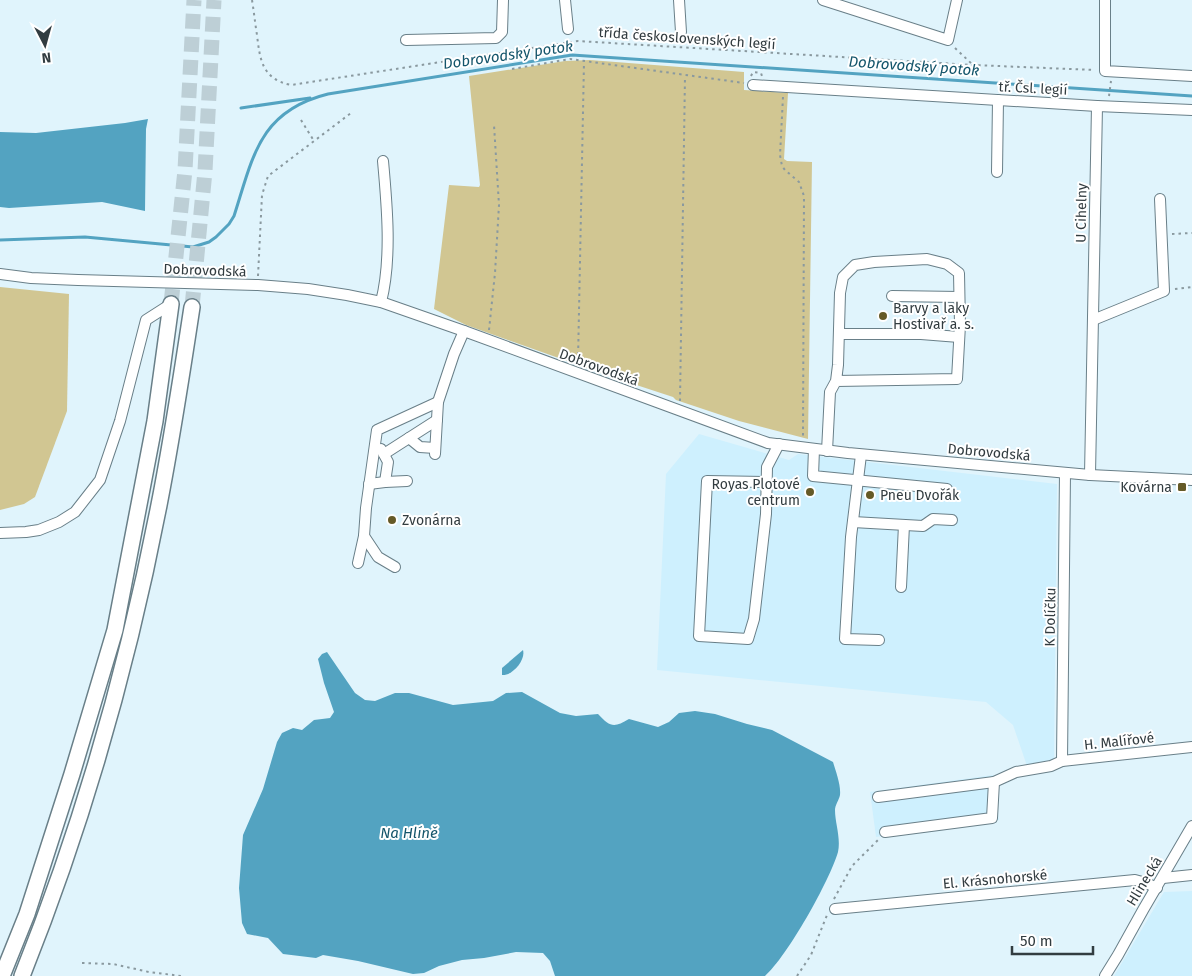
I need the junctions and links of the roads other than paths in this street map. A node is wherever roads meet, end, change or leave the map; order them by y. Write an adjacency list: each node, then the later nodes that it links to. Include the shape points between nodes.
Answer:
1 (503, 0): 9 (street, via 502,32 496,38)
2 (565, 0): 7 (street)
3 (679, 0): 8 (street)
4 (823, 0): 5 (street, via 948,40)
5 (957, 0)
6 (1105, 0): 10 (street, via 1105,71)
7 (568, 29)
8 (681, 32)
9 (406, 40)
10 (1192, 76)
11 (753, 85): 12 (street, tř. Čsl. legií)
12 (998, 100): 13 (street, tř. Čsl. legií); 16 (street)
13 (1097, 106): 14 (street, tř. Čsl. legií); 24 (street, U Cihelny)
14 (1192, 110)
15 (383, 161): 20 (street, via 388,227)
16 (997, 172)
17 (1160, 199): 24 (street, via 1164,291)
18 (0, 274): 20 (street, Dobrovodská, via 31,278 258,285)
19 (892, 296): 21 (street)
20 (382, 298): 25 (street, Dobrovodská)
21 (959, 298): 26 (street, via 958,273 948,264 926,260 855,265 844,277 840,293); 27 (street)
22 (171, 304): 50 (street, via 146,320 116,436 100,480 92,491 75,512 59,522 39,530); 66 (highway, via 155,421 115,630 27,914)
23 (192, 307): 67 (highway, via 164,479 132,630 91,782 46,918)
24 (1093, 320): 39 (street, U Cihelny)
25 (464, 331): 29 (street); 33 (street, Dobrovodská, via 768,443)
26 (839, 334): 27 (street); 28 (street)
27 (959, 337): 28 (street, via 957,379)
28 (836, 381): 35 (street, via 830,392)
29 (438, 402): 30 (street); 32 (street, via 377,430)
30 (437, 420): 31 (street); 31 (street, via 435,451 420,448)
31 (409, 438): 36 (street)
32 (376, 440): 36 (street); 45 (street)
33 (779, 444): 34 (street, Dobrovodská); 44 (street, via 767,467)
34 (814, 449): 35 (street, Dobrovodská); 42 (street, via 813,476)
35 (827, 451): 37 (street, Dobrovodská)
36 (384, 454): 43 (street, via 388,462)
37 (861, 455): 38 (street, Dobrovodská); 42 (street)
38 (1065, 473): 39 (street, Dobrovodská); 57 (street, K Dolíčku)
39 (1090, 475): 40 (street, Dobrovodská)
40 (1192, 480)
41 (407, 481): 43 (street)
42 (858, 481): 46 (street); 48 (street)
43 (385, 482): 45 (street)
44 (767, 482): 44 (street, via 707,481 699,636 748,638 754,619)
45 (369, 484): 51 (street)
46 (948, 489)
47 (952, 520): 49 (street, via 933,519 923,526)
48 (853, 522): 49 (street); 55 (street, via 845,639)
49 (904, 525): 54 (street)
50 (0, 533)
51 (364, 536): 52 (street); 53 (street, via 378,558)
52 (358, 563)
53 (395, 566)
54 (901, 587)
55 (879, 640)
56 (1192, 747): 57 (street, H. Malířové)
57 (1062, 761): 58 (street, H. Malířové, via 1016,772)
58 (994, 782): 59 (street, H. Malířové); 61 (street, via 992,818)
59 (878, 796)
60 (1192, 826): 63 (street, Hlinecká)
61 (885, 832)
62 (1192, 875): 63 (street)
63 (1163, 878): 64 (street, Hlinecká)
64 (1157, 888): 65 (street, El. Krásnohorské, via 1135,880); 68 (street, Hlinecká)
65 (835, 909)
66 (2, 976)
67 (22, 976)
68 (1105, 976)

